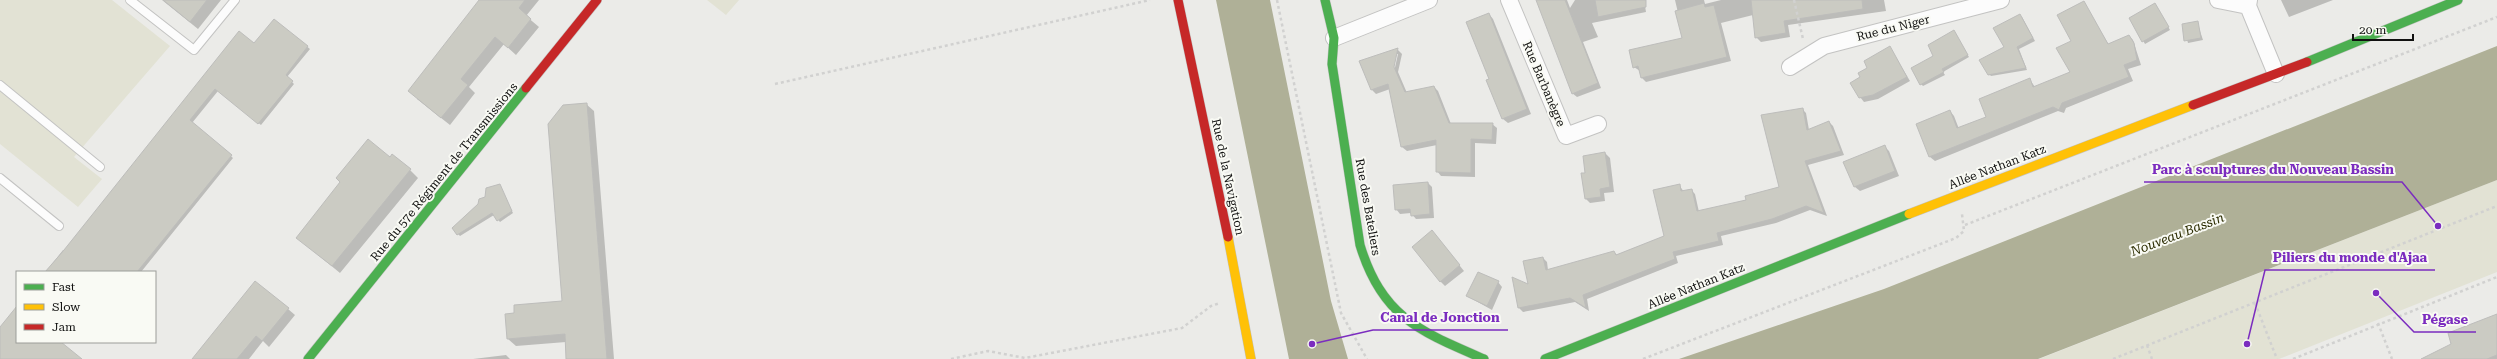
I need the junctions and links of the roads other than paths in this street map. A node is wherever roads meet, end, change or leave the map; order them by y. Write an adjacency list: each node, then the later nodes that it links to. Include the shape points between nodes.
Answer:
1 (130, 0): 2 (lane, via 194,50)
2 (235, 0)
3 (597, 0): 20 (main road, Rue du 57e Régiment de Transmissions)
4 (1178, 0): 21 (main road, Rue de la Navigation)
5 (1325, 0): 12 (main road, Rue des Bateliers)
6 (1429, 0): 12 (street)
7 (1509, 0): 16 (street, Rue Barbanègre, via 1566,136)
8 (2001, 0): 13 (street, Rue du Niger, via 1824,46)
9 (2218, 0): 11 (street)
10 (2458, 0): 14 (main road, Allée Nathan Katz)
11 (2249, 3): 14 (street)
12 (1334, 38): 22 (main road, Rue des Bateliers, via 1332,64 1360,245 1368,271 1380,293 1399,313 1430,336)
13 (1790, 67)
14 (2276, 74): 23 (main road, Allée Nathan Katz, via 1933,204)
15 (0, 85): 17 (lane)
16 (1598, 124)
17 (100, 167)
18 (0, 178): 19 (lane)
19 (59, 226)
20 (308, 359)
21 (1251, 359)
22 (1484, 359)
23 (1545, 359)

